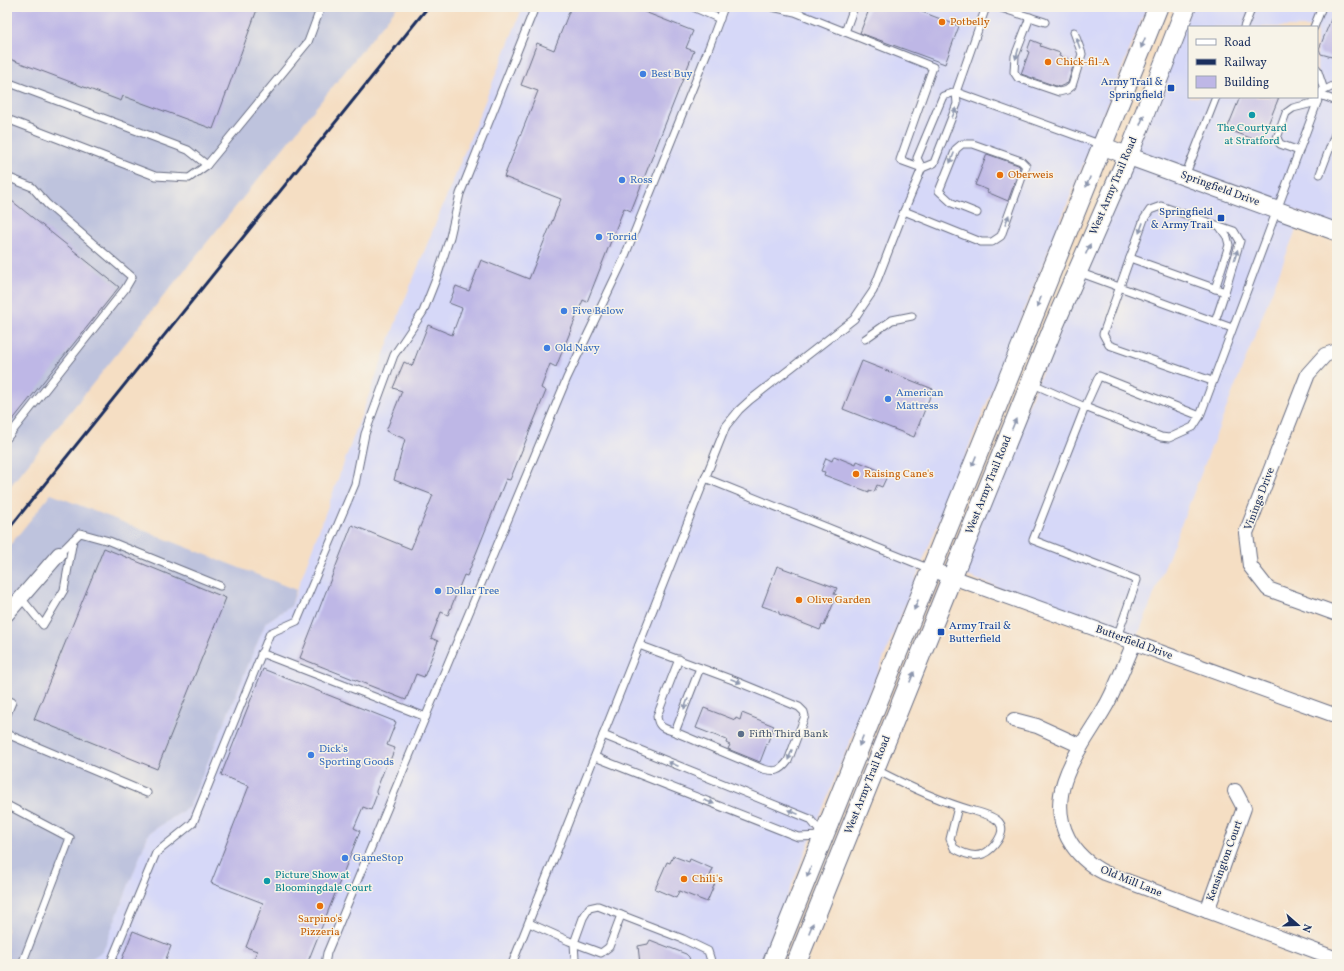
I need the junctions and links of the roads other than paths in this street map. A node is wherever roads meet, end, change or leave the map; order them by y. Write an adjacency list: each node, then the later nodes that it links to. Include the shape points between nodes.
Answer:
1 (321, 7): 34 (lane, via 308,42)
2 (535, 7): 71 (lane, via 460,194 450,238 423,312 394,355 365,434 355,484 306,600 297,621 270,633)
3 (693, 7): 14 (lane)
4 (724, 7): 14 (lane)
5 (772, 7): 18 (lane, via 795,12)
6 (854, 7): 18 (lane)
7 (986, 7): 23 (lane)
8 (998, 7): 13 (lane)
9 (1158, 7): 31 (main road, West Army Trail Road, one-way to 31)
10 (1186, 7): 33 (main road, West Army Trail Road, one-way to 10)
11 (1252, 7): 16 (lane)
12 (1322, 7): 17 (lane)
13 (1030, 17): 15 (lane); 19 (lane, one-way to 19, via 1015,56 1014,72 1018,78 1059,92 1072,86 1082,54)
14 (720, 19): 76 (lane, via 622,263 567,378)
15 (1046, 22)
16 (1244, 26)
17 (1314, 26)
18 (845, 32): 35 (lane, via 933,67 900,160)
19 (1074, 32)
20 (1318, 76): 24 (lane)
21 (7, 82): 34 (lane, via 188,150)
22 (1337, 84): 24 (lane)
23 (956, 92): 31 (lane); 35 (lane, one-way to 23, via 934,163 957,104); 35 (lane, via 943,96 917,158)
24 (1321, 96): 25 (lane); 28 (lane); 32 (lane)
25 (1318, 97)
26 (1216, 98): 37 (lane)
27 (1316, 98): 32 (lane, via 1286,113 1277,138 1280,144)
28 (1337, 101)
29 (7, 119): 34 (lane, via 155,176 189,178)
30 (1337, 129): 36 (lane)
31 (1103, 146): 33 (street, Springfield Drive); 62 (main road, West Army Trail Road, one-way to 62)
32 (1299, 151): 39 (lane)
33 (1128, 156): 37 (street, Springfield Drive); 45 (main road, West Army Trail Road, one-way to 33)
34 (207, 165)
35 (922, 168): 40 (lane)
36 (1320, 174)
37 (1185, 176): 39 (street, Springfield Drive)
38 (7, 177): 58 (lane, via 32,187 47,204 132,277)
39 (1276, 209): 43 (street, Springfield Drive); 51 (lane)
40 (904, 211): 41 (lane, one-way to 41, via 981,242 992,242 1001,236 1026,166 1021,161 973,144 962,144 956,149 939,191 952,203); 59 (lane, via 873,291 854,319 739,410 726,426)
41 (977, 213)
42 (1220, 227): 44 (lane, one-way to 44, via 1162,206 1150,210); 47 (lane, via 1227,237 1229,246); 48 (lane, one-way to 42, via 1240,241 1234,231)
43 (1337, 232)
44 (1130, 258): 46 (lane); 47 (lane)
45 (1077, 272): 46 (lane); 55 (main road, West Army Trail Road)
46 (1119, 288): 50 (lane); 54 (lane, via 1103,334 1109,345)
47 (1215, 288): 48 (lane)
48 (1225, 292): 50 (lane)
49 (912, 316): 52 (lane, via 892,320)
50 (1215, 322): 51 (lane)
51 (1232, 328): 54 (lane)
52 (865, 339)
53 (1337, 351): 67 (street, Vinings Drive, via 1325,355 1308,374 1246,533 1250,566 1268,589)
54 (1212, 381): 57 (lane)
55 (1031, 383): 56 (lane); 63 (main road, West Army Trail Road, one-way to 55)
56 (1085, 407): 57 (lane, via 1169,438 1193,427); 57 (lane, via 1099,376); 68 (lane, via 1033,540 1137,580)
57 (1200, 416)
58 (7, 438)
59 (705, 478): 62 (lane); 70 (lane)
60 (73, 540): 61 (lane); 64 (lane, via 80,533 109,541); 65 (lane, via 64,590 43,625)
61 (59, 554): 65 (street)
62 (930, 569): 63 (street, Butterfield Drive); 89 (main road, West Army Trail Road, one-way to 89)
63 (952, 576): 68 (street, Butterfield Drive); 84 (main road, West Army Trail Road, one-way to 63)
64 (220, 586)
65 (21, 598): 66 (street)
66 (7, 614)
67 (1337, 614)
68 (1117, 637): 69 (street, Butterfield Drive)
69 (1134, 643): 77 (street, Butterfield Drive); 82 (street, Old Mill Lane, via 1108,702)
70 (639, 645): 72 (lane); 81 (lane)
71 (261, 653): 76 (lane); 97 (lane, via 193,823 156,853)
72 (679, 659): 73 (lane); 79 (lane, via 657,716 660,727)
73 (700, 668): 79 (lane, one-way to 79); 79 (lane, one-way to 79, via 799,707 804,712 805,716 788,761 773,771)
74 (7, 700): 75 (lane, via 12,702)
75 (7, 714)
76 (426, 716): 98 (lane, via 327,953)
77 (1337, 716)
78 (1014, 720): 82 (street, via 1036,726)
79 (675, 732)
80 (7, 734): 86 (lane)
81 (603, 735): 83 (lane); 89 (lane, one-way to 81, via 810,819)
82 (1081, 746): 91 (street, Old Mill Lane, via 1061,792 1064,830 1076,850 1088,863 1105,873)
83 (595, 757): 89 (lane, one-way to 89, via 798,837); 93 (lane)
84 (875, 769): 88 (lane, via 930,796); 90 (main road, West Army Trail Road)
85 (1235, 791): 91 (street, Kensington Court, via 1244,808)
86 (147, 793)
87 (7, 805): 96 (lane, via 70,838)
88 (958, 806): 88 (lane, via 984,814 1000,823 1002,828 997,842 982,854 971,856 954,848 950,839)
89 (823, 836): 90 (main road); 102 (main road, West Army Trail Road, one-way to 102)
90 (844, 845): 103 (main road, West Army Trail Road, one-way to 90)
91 (1207, 911): 95 (street, Old Mill Lane)
92 (621, 915): 94 (lane, via 598,906 590,908 583,918); 94 (lane, via 610,946 601,953); 101 (lane, via 708,951)
93 (529, 923): 94 (lane); 99 (lane)
94 (574, 943): 100 (lane, via 575,959)
95 (1337, 959)
96 (22, 964)
97 (110, 964)
98 (325, 964)
99 (512, 964)
100 (580, 964)
101 (712, 964)
102 (772, 964)
103 (796, 964)

